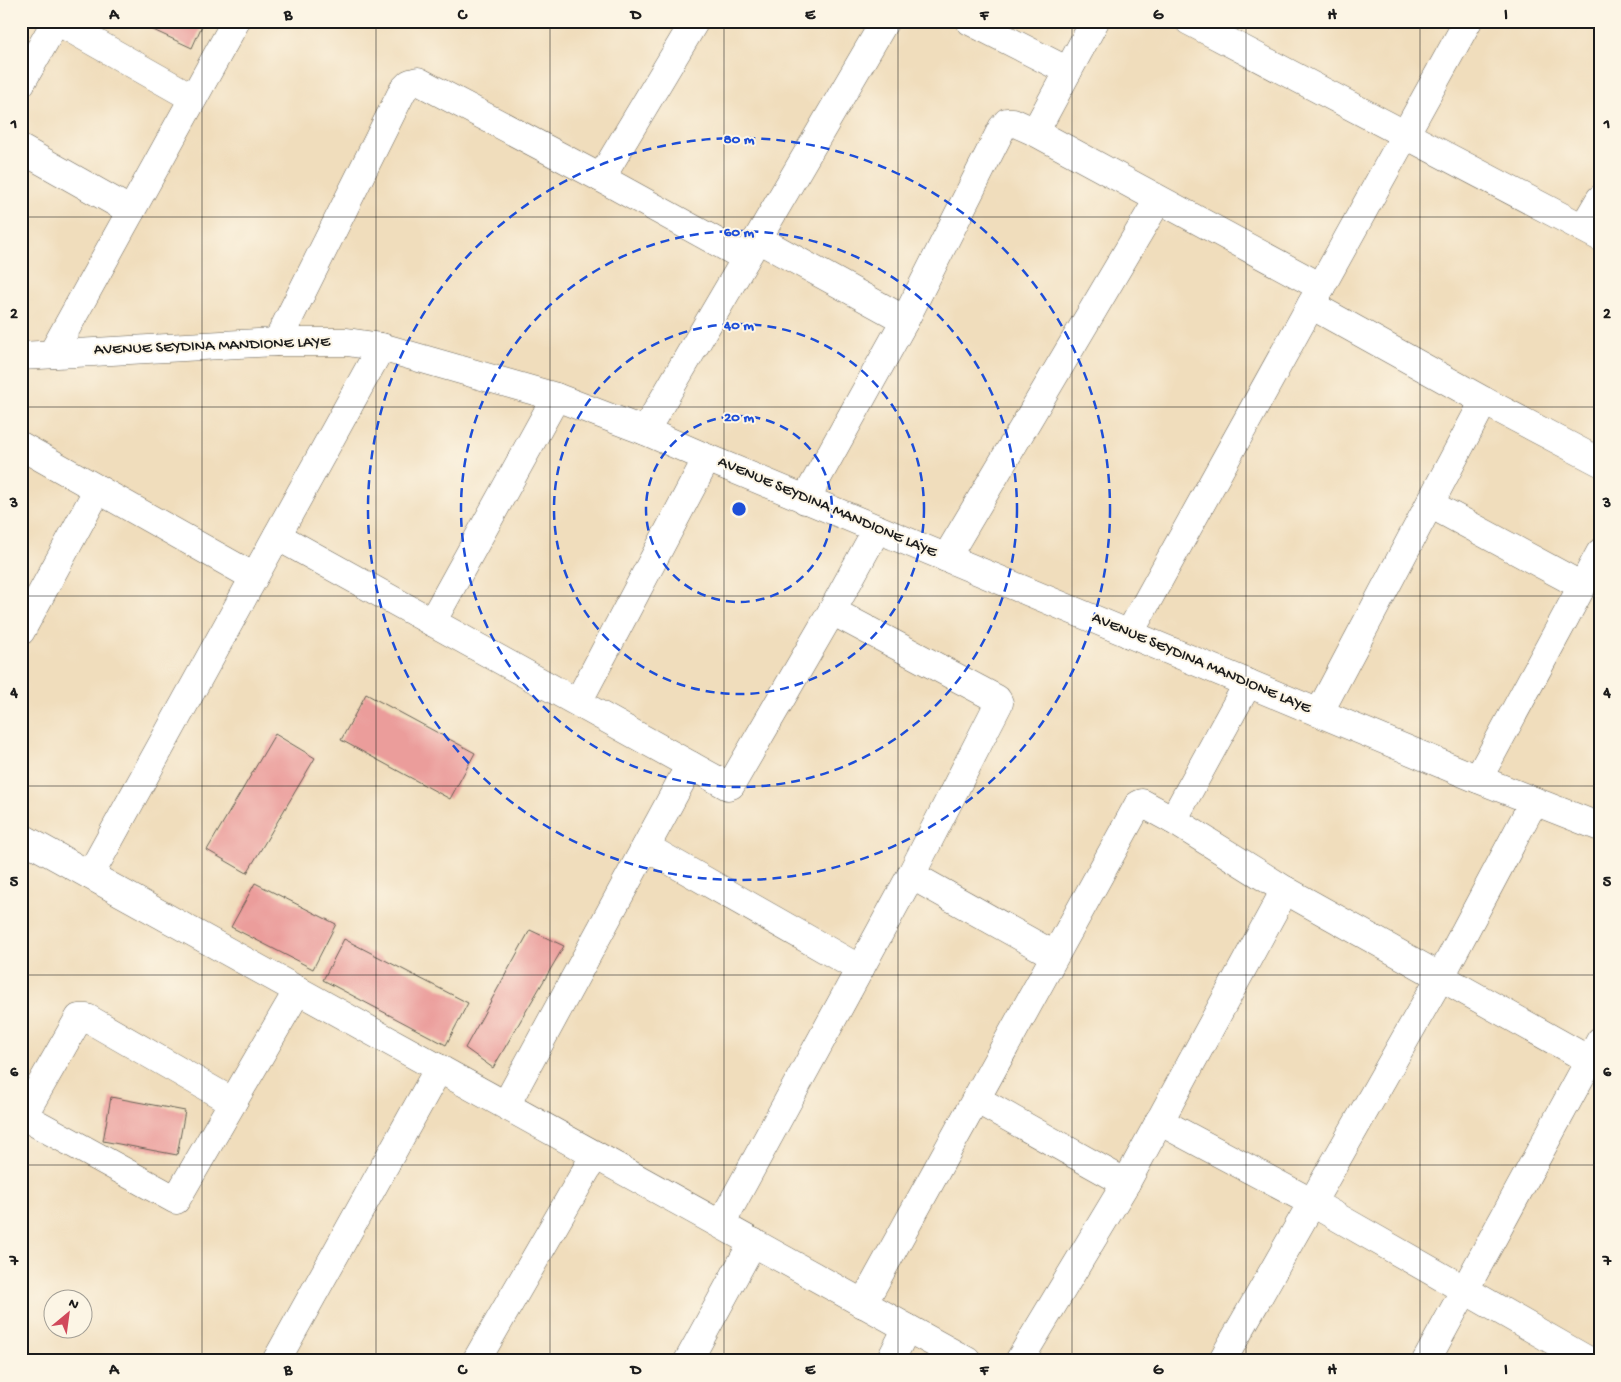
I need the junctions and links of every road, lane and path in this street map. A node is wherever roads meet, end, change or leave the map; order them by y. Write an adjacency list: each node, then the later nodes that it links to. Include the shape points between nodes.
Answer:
1 (57, 21): 10 (street); 11 (street)
2 (236, 21): 11 (street)
3 (696, 21): 15 (street)
4 (885, 21): 20 (street)
5 (970, 21): 9 (street)
6 (1095, 21): 9 (street)
7 (1189, 21): 13 (street)
8 (1468, 21): 13 (street)
9 (1068, 71): 12 (street)
10 (21, 83)
11 (193, 98): 18 (street)
12 (1035, 132): 17 (street); 22 (street, via 1013,122 1007,122 1002,128)
13 (1405, 135): 19 (street); 21 (street)
14 (21, 149): 18 (street)
15 (601, 178): 20 (street); 23 (street, via 418,81 410,83 403,90)
16 (1600, 199): 19 (street)
17 (1158, 200): 21 (street); 38 (street)
18 (131, 211): 25 (street)
19 (1592, 233)
20 (752, 248): 22 (street); 28 (street)
21 (1316, 296): 27 (street); 45 (street)
22 (905, 320): 33 (street)
23 (277, 342): 24 (street, AVENUE SEYDINA MANDIONE LAYE, via 346,342); 25 (street, AVENUE SEYDINA MANDIONE LAYE)
24 (381, 347): 26 (street, AVENUE SEYDINA MANDIONE LAYE); 36 (street)
25 (30, 354)
26 (556, 397): 28 (street, AVENUE SEYDINA MANDIONE LAYE); 43 (street)
27 (1484, 401): 31 (street); 34 (street)
28 (645, 431): 30 (street, AVENUE SEYDINA MANDIONE LAYE)
29 (21, 446): 32 (street)
30 (706, 458): 33 (street, AVENUE SEYDINA MANDIONE LAYE); 47 (street)
31 (1600, 462)
32 (98, 489): 39 (street); 41 (street)
33 (805, 500): 35 (street, AVENUE SEYDINA MANDIONE LAYE)
34 (1430, 504): 40 (street); 48 (street)
35 (877, 529): 38 (street, AVENUE SEYDINA MANDIONE LAYE); 42 (street)
36 (277, 536): 39 (street); 43 (street)
37 (1600, 553): 40 (street)
38 (946, 558): 45 (street, AVENUE SEYDINA MANDIONE LAYE)
39 (254, 577): 56 (street)
40 (1582, 586): 50 (street)
41 (31, 592): 44 (street)
42 (832, 611): 49 (street, via 731,785); 57 (street, via 997,698 999,703)
43 (432, 622): 47 (street)
44 (21, 631)
45 (1129, 634): 46 (street, AVENUE SEYDINA MANDIONE LAYE)
46 (1248, 683): 48 (street, AVENUE SEYDINA MANDIONE LAYE); 52 (street)
47 (578, 702): 49 (street)
48 (1319, 713): 50 (street, AVENUE SEYDINA MANDIONE LAYE)
49 (690, 765): 55 (street)
50 (1478, 779): 51 (street, AVENUE SEYDINA MANDIONE LAYE)
51 (1534, 802): 53 (street, AVENUE SEYDINA MANDIONE LAYE); 61 (street)
52 (1173, 820): 58 (street); 59 (street, via 1145,804 1138,805)
53 (1600, 827)
54 (21, 837): 56 (street)
55 (646, 847): 60 (street); 68 (street)
56 (90, 875): 62 (street)
57 (911, 875): 59 (street); 60 (street)
58 (1285, 890): 61 (street); 69 (street)
59 (1054, 955): 65 (street)
60 (860, 969): 73 (street)
61 (1441, 976): 63 (street); 72 (street)
62 (298, 990): 64 (street); 66 (street)
63 (1594, 1050): 75 (street)
64 (439, 1068): 68 (street); 78 (street)
65 (976, 1099): 71 (street); 76 (street)
66 (233, 1102): 67 (street, via 83,1017 79,1018); 67 (street, via 176,1200)
67 (24, 1105)
68 (506, 1105): 70 (street)
69 (1160, 1120): 71 (street); 72 (street)
70 (595, 1155): 73 (street); 79 (street)
71 (1126, 1183): 83 (street)
72 (1311, 1202): 75 (street); 84 (street)
73 (721, 1224): 74 (street)
74 (753, 1242): 76 (street); 80 (street)
75 (1465, 1288): 85 (street); 86 (street)
76 (863, 1304): 77 (street)
77 (907, 1328): 81 (street); 82 (street)
78 (276, 1361)
79 (476, 1361)
80 (688, 1361)
81 (890, 1361)
82 (967, 1361)
83 (1019, 1361)
84 (1222, 1361)
85 (1426, 1361)
86 (1588, 1361)

